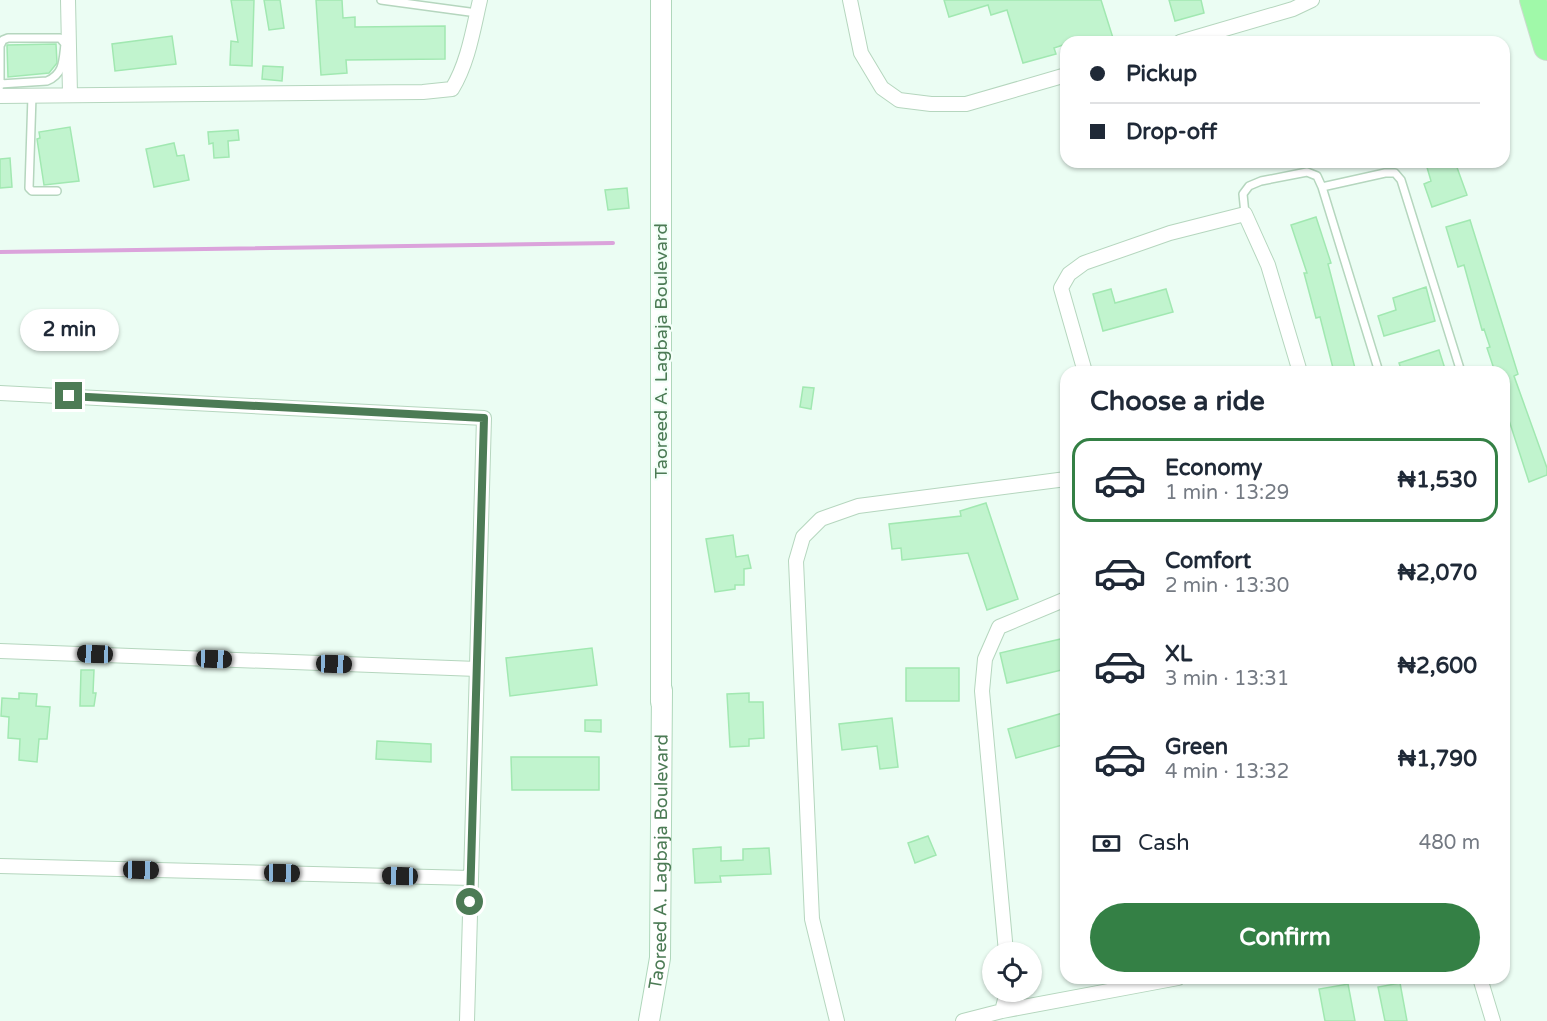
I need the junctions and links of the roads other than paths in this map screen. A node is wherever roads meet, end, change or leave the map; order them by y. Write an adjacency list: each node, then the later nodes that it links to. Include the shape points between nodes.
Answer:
1 (68, 0): 12 (street)
2 (381, 0): 7 (lane)
3 (661, 0): 28 (street, Taoreed A. Lagbaja Boulevard)
4 (850, 0): 10 (street, via 861,53 882,88 898,100 966,104)
5 (1312, 0): 8 (street)
6 (1533, 0): 9 (highway)
7 (478, 7): 12 (street, via 469,49 452,89)
8 (1201, 36)
9 (1547, 47)
10 (1060, 77)
11 (0, 85): 11 (lane, via 3,40 63,40 62,70 54,79)
12 (70, 94): 14 (street)
13 (0, 96): 14 (street)
14 (32, 96): 16 (lane, via 29,188)
15 (1322, 187): 17 (lane, via 1317,176 1307,172 1261,181 1243,194); 20 (lane); 21 (lane, via 1395,172 1401,180)
16 (57, 191)
17 (1245, 214): 18 (street, via 1170,233 1084,262 1069,274 1061,288); 19 (street, via 1268,265)
18 (1083, 366)
19 (1298, 366)
20 (1377, 366)
21 (1459, 366)
22 (0, 393): 27 (street, via 484,418)
23 (1060, 480): 38 (street, via 858,506 821,519 803,537 796,561 812,920)
24 (662, 558): 28 (street, Taoreed A. Lagbaja Boulevard)
25 (1060, 602): 31 (street, via 999,627 985,659 982,692)
26 (0, 651): 27 (street)
27 (477, 669): 30 (street)
28 (662, 690): 37 (street, Taoreed A. Lagbaja Boulevard, via 660,958)
29 (0, 866): 30 (street)
30 (471, 878): 36 (street)
31 (1005, 942)
32 (1146, 984): 35 (street)
33 (1482, 984): 40 (street)
34 (1004, 1002): 35 (street)
35 (1002, 1011): 39 (street)
36 (467, 1021)
37 (649, 1021)
38 (837, 1021)
39 (963, 1021)
40 (1493, 1021)

